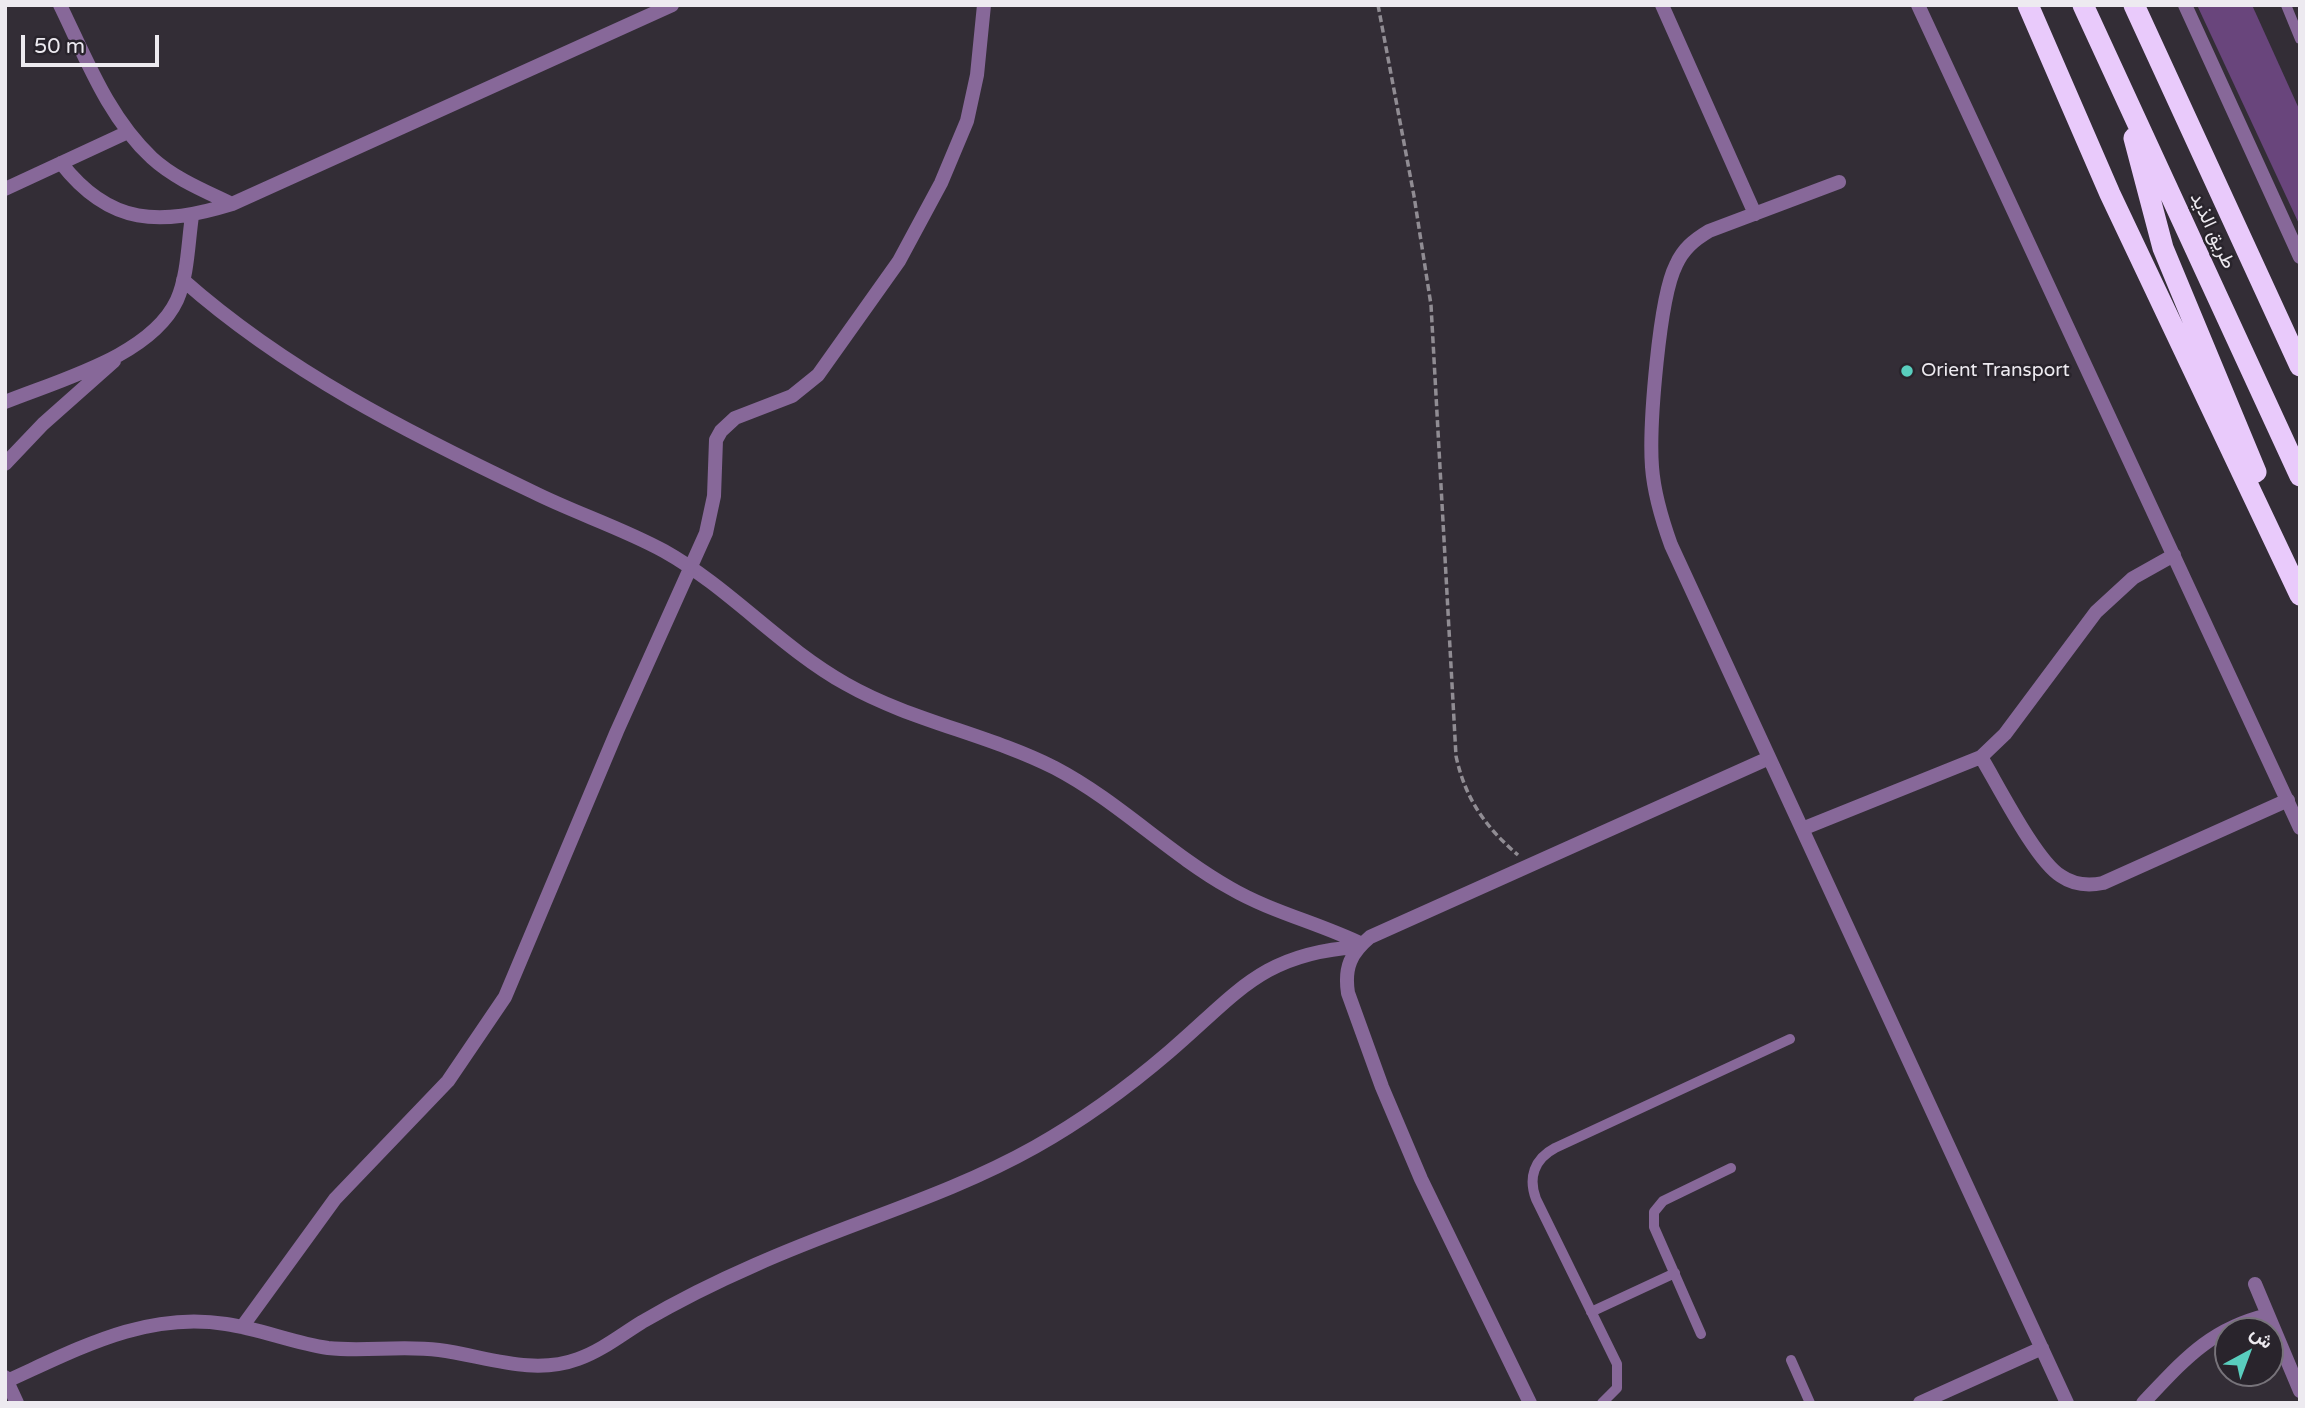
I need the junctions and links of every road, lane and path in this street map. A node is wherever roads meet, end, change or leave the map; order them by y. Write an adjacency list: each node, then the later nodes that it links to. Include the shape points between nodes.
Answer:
1 (60, 5): 14 (street, via 107,102)
2 (672, 5): 18 (street)
3 (984, 5): 30 (street, via 967,121 921,223 874,299 818,375 792,396 735,418 720,431 713,449 711,515)
4 (1378, 5): 37 (path, via 1431,305 1457,756 1477,813)
5 (1662, 5): 19 (street)
6 (1918, 5): 29 (street)
7 (2028, 5): 28 (highway, via 2110,194)
8 (2083, 5): 13 (highway, طريق الذيد)
9 (2134, 5): 24 (highway, طريق الذيد)
10 (2185, 5): 21 (street)
11 (2286, 5): 12 (lane)
12 (2300, 39)
13 (2129, 105): 27 (highway, طريق الذيد); 28 (highway, via 2163,248 2263,488)
14 (128, 132): 15 (street); 18 (street, via 153,159 183,180)
15 (61, 163): 17 (street); 20 (street, via 90,194 128,214 159,219)
16 (1839, 182): 19 (street)
17 (5, 189)
18 (232, 204): 20 (street)
19 (1755, 214): 33 (street, via 1693,240 1670,277 1663,309 1652,465 1671,545)
20 (192, 216): 22 (street)
21 (2300, 257)
22 (183, 280): 23 (street, via 164,321 146,340); 30 (street, via 267,348 346,398)
23 (124, 352): 25 (street); 26 (street)
24 (2300, 366)
25 (5, 402)
26 (5, 464)
27 (2300, 476)
28 (2275, 542): 31 (highway)
29 (2174, 555): 32 (street, via 2133,578 2096,612 2005,734); 34 (street)
30 (691, 567): 38 (street, via 847,684 1056,769 1112,803 1230,888); 45 (street, via 521,962 486,1029 448,1081 335,1199)
31 (2300, 595)
32 (1981, 757): 34 (street, via 2051,868 2069,881 2086,885 2103,883); 36 (street)
33 (1769, 758): 36 (street); 37 (street)
34 (2288, 800): 35 (street)
35 (2300, 828)
36 (1802, 829): 47 (street)
37 (1530, 865): 38 (street)
38 (1360, 945): 45 (street, via 1299,956 1262,972 1109,1099 998,1167 748,1268 575,1360 528,1366 425,1348 347,1350); 52 (street, via 1345,977 1382,1087 1421,1179)
39 (1790, 1039): 43 (lane, via 1541,1158 1533,1174 1533,1191)
40 (1731, 1168): 41 (lane, via 1657,1205 1654,1227)
41 (1675, 1273): 43 (lane); 46 (lane)
42 (2255, 1284): 44 (street)
43 (1591, 1312): 53 (lane, via 1619,1372 1617,1388)
44 (2268, 1315): 50 (street); 57 (street, via 2202,1343)
45 (242, 1327): 49 (street, via 201,1321 139,1327)
46 (1701, 1334)
47 (2042, 1348): 55 (street); 56 (street)
48 (1791, 1360): 54 (lane)
49 (6, 1380): 51 (street)
50 (2300, 1391)
51 (17, 1403)
52 (1530, 1403)
53 (1602, 1403)
54 (1810, 1403)
55 (1920, 1403)
56 (2067, 1403)
57 (2143, 1403)

